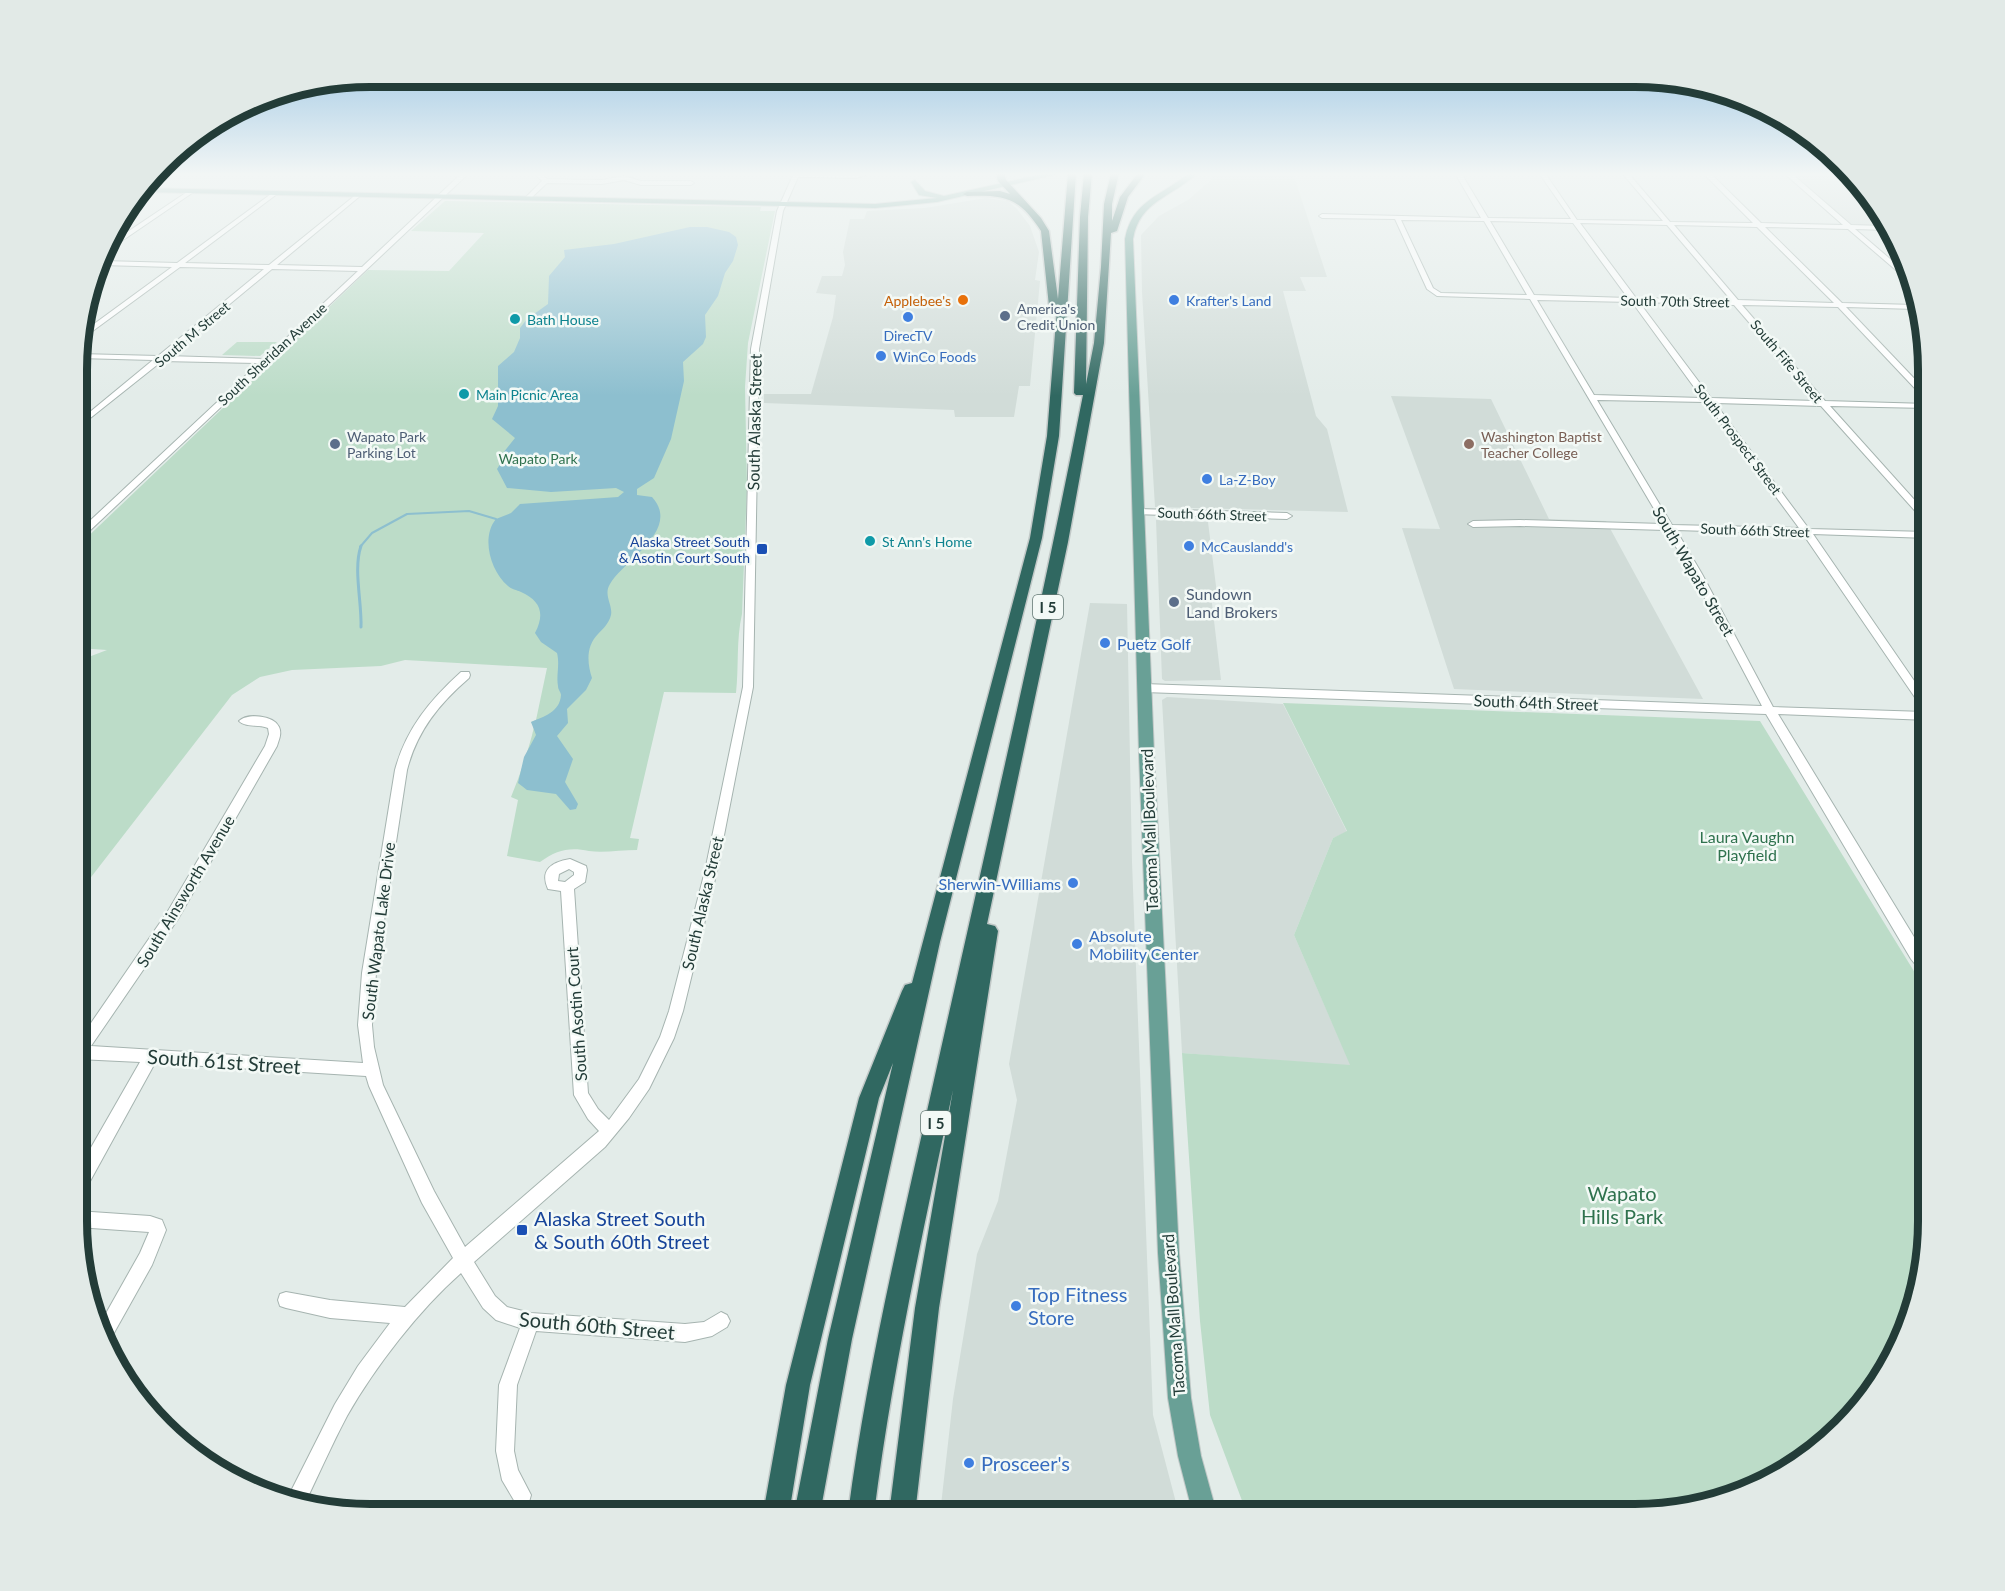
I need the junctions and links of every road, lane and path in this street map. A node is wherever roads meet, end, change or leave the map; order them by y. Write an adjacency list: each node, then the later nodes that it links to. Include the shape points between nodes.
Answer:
1 (203, 247): 18 (street)
2 (296, 247): 19 (street, South M Street)
3 (387, 247): 21 (street, South Sheridan Avenue)
4 (775, 247): 62 (street, South Alaska Street, via 755,349 749,672 738,737 711,871 672,1025 652,1070)
5 (1048, 247): 29 (highway)
6 (1065, 247): 29 (highway, I 5)
7 (1083, 247): 39 (highway, I 5, via 1081,379)
8 (1107, 247): 20 (highway)
9 (1110, 247): 20 (highway)
10 (1129, 247): 41 (main road, Tacoma Mall Boulevard)
11 (1411, 247): 23 (street, South 70th Street, via 1435,294)
12 (1501, 247): 23 (street, South Wapato Street)
13 (1595, 247): 24 (street, South Prospect Street)
14 (1689, 247): 25 (street, South Fife Street)
15 (1781, 247): 26 (street)
16 (1872, 247): 22 (street)
17 (109, 263): 18 (street)
18 (179, 265): 19 (street); 28 (street)
19 (272, 267): 21 (street); 31 (street, South M Street)
20 (1106, 267): 39 (highway, via 1099,343)
21 (364, 269): 32 (street, South Sheridan Avenue)
22 (1900, 271)
23 (1530, 297): 24 (street, South 70th Street); 34 (street, South Wapato Street)
24 (1634, 300): 25 (street, South 70th Street); 35 (street, South Prospect Street)
25 (1737, 302): 26 (street, South 70th Street); 36 (street, South Fife Street)
26 (1840, 305): 27 (street, South 70th Street); 33 (street)
27 (1911, 307)
28 (89, 331)
29 (1060, 352): 56 (highway, I 5, via 1053,436 1036,538)
30 (88, 356): 31 (street)
31 (162, 358): 32 (street); 38 (street, South M Street)
32 (265, 361): 45 (street, South Sheridan Avenue)
33 (1918, 387)
34 (1593, 398): 35 (street); 44 (street, South Wapato Street)
35 (1708, 400): 36 (street); 46 (street, South Prospect Street)
36 (1823, 404): 37 (street); 40 (street, South Fife Street)
37 (1918, 406)
38 (87, 419)
39 (1071, 480): 54 (highway, I 5)
40 (1918, 509)
41 (1137, 512): 42 (street, South 66th Street); 49 (main road, Tacoma Mall Boulevard)
42 (1287, 516)
43 (1473, 524): 44 (street, South 66th Street)
44 (1668, 527): 46 (street, South 66th Street); 51 (street, South Wapato Street, via 1731,634)
45 (87, 528)
46 (1806, 531): 47 (street, South 66th Street); 50 (street, South Prospect Street)
47 (1918, 535)
48 (465, 675): 61 (street, South Wapato Lake Drive, via 421,719 403,758 366,1000)
49 (1144, 688): 51 (street, South 64th Street); 79 (main road, Tacoma Mall Boulevard, via 1176,1383 1187,1455)
50 (1918, 694)
51 (1770, 711): 52 (street, South 64th Street); 57 (street, South Wapato Street)
52 (1918, 716)
53 (245, 721): 58 (street, South Ainsworth Avenue, via 271,724 275,731 271,746 145,958)
54 (1021, 733): 71 (highway); 76 (highway, I 5, via 901,1281)
55 (567, 887): 62 (street, South Asotin Court, via 581,1095)
56 (932, 942): 74 (highway, via 869,1098 798,1385); 75 (highway, I 5, via 840,1339)
57 (1918, 958)
58 (87, 1039)
59 (87, 1052): 60 (street, South 61st Street)
60 (151, 1056): 61 (street, South 61st Street); 63 (street)
61 (371, 1070): 65 (street, South Wapato Lake Drive, via 383,1104)
62 (610, 1131): 65 (street, South Alaska Street)
63 (87, 1170)
64 (87, 1220): 70 (street, via 150,1224 159,1230)
65 (463, 1260): 67 (street, South Alaska Street); 69 (street, South 60th Street, via 494,1307 510,1317)
66 (286, 1300): 67 (street, via 330,1309)
67 (406, 1316): 72 (street, South Alaska Street, via 353,1388)
68 (721, 1321): 69 (street, South 60th Street, via 692,1333)
69 (531, 1322): 73 (street, via 508,1385 505,1451 509,1473)
70 (108, 1327)
71 (922, 1346): 77 (highway); 78 (highway)
72 (299, 1495)
73 (522, 1496)
74 (777, 1504)
75 (809, 1504)
76 (862, 1504)
77 (903, 1504)
78 (914, 1504)
79 (1202, 1504)

